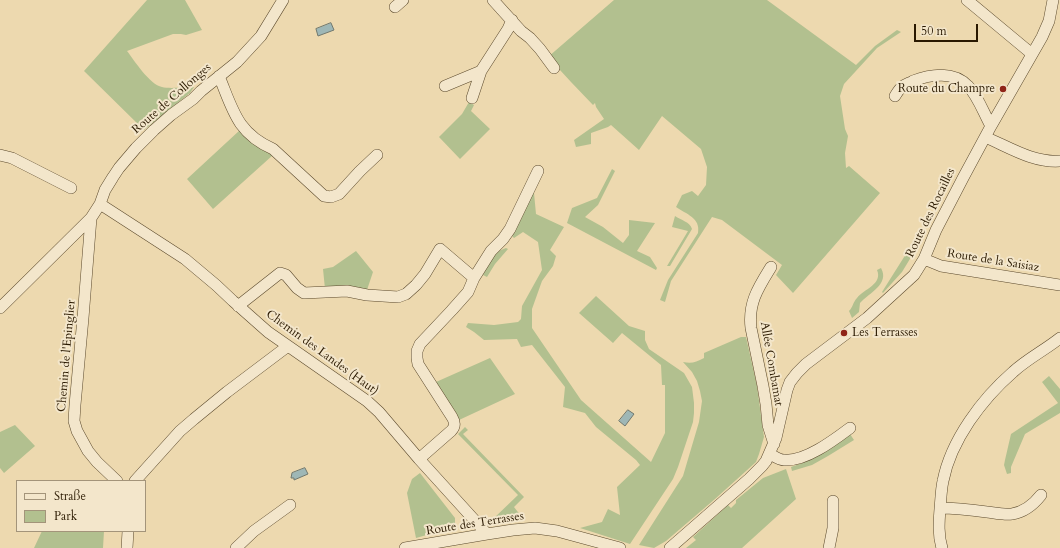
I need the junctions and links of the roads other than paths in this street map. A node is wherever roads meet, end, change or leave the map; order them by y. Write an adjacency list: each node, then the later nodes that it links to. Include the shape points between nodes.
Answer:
1 (283, 0): 10 (street, Route de Collonges, via 254,44)
2 (494, 0): 6 (street)
3 (967, 0): 7 (street)
4 (1053, 0): 5 (street, Route des Rocailles)
5 (1055, 10): 7 (street, Route des Rocailles)
6 (512, 20): 8 (street); 9 (street)
7 (1032, 54): 14 (street, Route des Rocailles)
8 (554, 68)
9 (481, 71): 11 (street); 13 (street)
10 (219, 76): 17 (street, via 239,123 249,134 273,149 324,196 339,194); 21 (street, Route de Collonges, via 136,148 113,177)
11 (445, 86)
12 (894, 96): 14 (street, via 902,87 931,76 956,78 972,90)
13 (472, 98)
14 (991, 126): 15 (street, Route des Rocailles)
15 (985, 137): 18 (street, via 1032,158); 23 (street, Route des Rocailles)
16 (0, 155): 20 (street, via 12,158)
17 (377, 155)
18 (1060, 161)
19 (538, 171): 25 (street, via 510,229 491,251)
20 (71, 188)
21 (100, 204): 22 (street, Route de Collonges); 27 (street, Chemin des Landes (Haut), via 185,259)
22 (91, 218): 28 (street, Route de Collonges); 34 (street, Chemin de l'Epinglier, via 74,422 88,451)
23 (924, 259): 26 (street, Route de la Saisiaz, via 941,266); 32 (street, Route des Rocailles, via 914,275 879,308 797,373 786,390)
24 (771, 268): 32 (street, Allée Combamat, via 755,295 750,321)
25 (474, 278): 27 (street, via 440,249 416,285 401,296 347,292 304,293 296,288 286,275 280,274); 33 (street, via 468,292 418,348 420,368 455,422 453,429)
26 (1060, 285)
27 (238, 306): 30 (street, Chemin des Landes (Haut))
28 (0, 308)
29 (1060, 338): 39 (street, via 1012,373 973,415 947,466)
30 (288, 346): 33 (street, Chemin des Landes (Haut), via 367,401); 35 (street, via 180,431)
31 (850, 428): 32 (street, via 824,446 793,459 783,460)
32 (772, 448): 46 (street, via 762,466)
33 (419, 459): 41 (street, Chemin des Landes (Haut))
34 (116, 480)
35 (136, 480)
36 (1041, 495): 39 (street, via 1020,512 1012,514)
37 (834, 500): 47 (street)
38 (290, 504): 43 (street)
39 (940, 508): 48 (street, via 939,529)
40 (128, 532): 42 (street)
41 (487, 534): 44 (street, Route des Terrasses); 45 (street, Route des Terrasses, via 529,528 548,529)
42 (126, 548)
43 (236, 548)
44 (405, 548)
45 (620, 548)
46 (670, 548)
47 (829, 548)
48 (942, 548)

